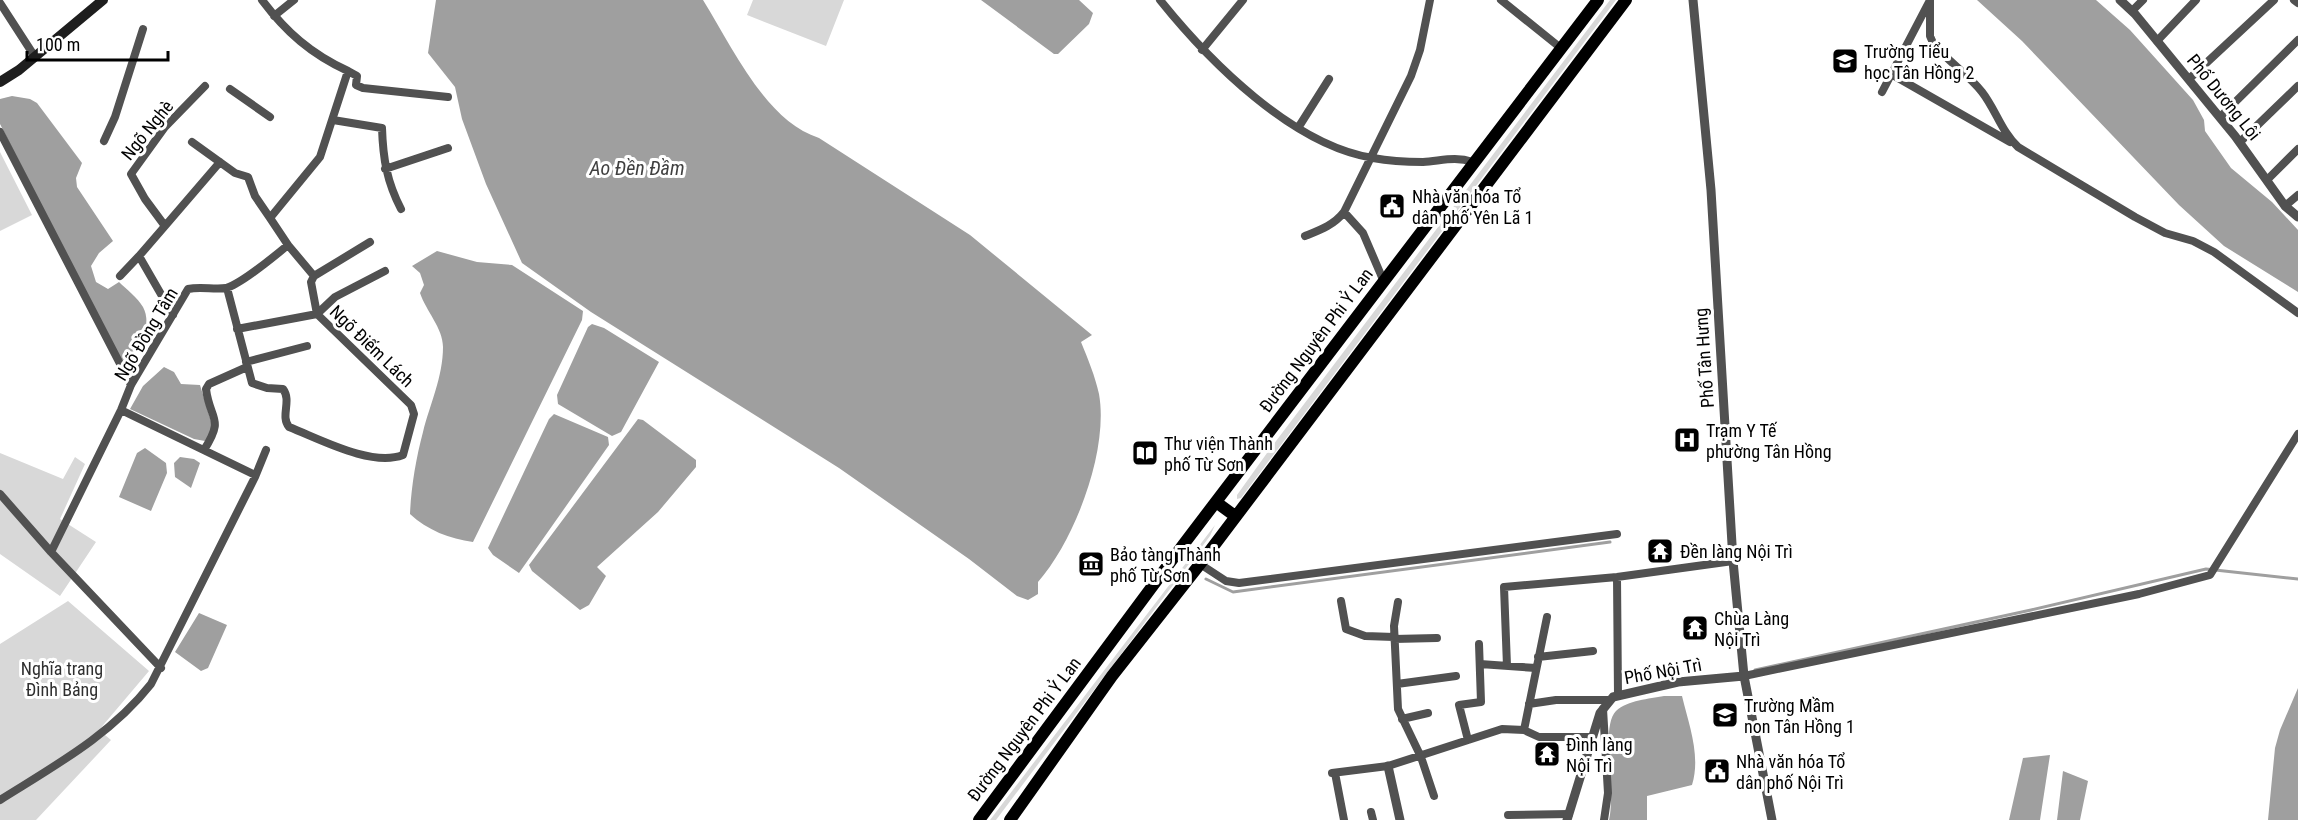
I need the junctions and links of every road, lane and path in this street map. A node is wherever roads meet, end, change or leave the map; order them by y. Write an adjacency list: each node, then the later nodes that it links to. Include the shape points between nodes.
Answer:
1 (103, 0): 26 (main road)
2 (262, 0): 20 (street)
3 (294, 0): 20 (street)
4 (1160, 0): 25 (street)
5 (1243, 0): 25 (street)
6 (1430, 0): 48 (street, via 1417,62)
7 (1501, 0): 24 (street)
8 (1598, 0): 24 (main road, Đường Nguyên Phi Ỷ Lan)
9 (1626, 0): 83 (main road)
10 (1694, 0): 86 (street, Phố Tân Hưng, via 1711,190)
11 (2120, 0): 19 (street, Phố Dương Lôi)
12 (2143, 0): 19 (street)
13 (2196, 0): 22 (street)
14 (2274, 0): 30 (street)
15 (2294, 0): 18 (street)
16 (1930, 1): 28 (street); 45 (street, via 1929,36 1933,43 1982,92 2006,135)
17 (0, 3): 26 (street)
18 (2298, 3)
19 (2132, 11): 22 (street, Phố Dương Lôi)
20 (274, 16): 27 (street, via 306,47)
21 (143, 29): 42 (street)
22 (2157, 40): 30 (street, Phố Dương Lôi)
23 (2298, 40): 38 (street)
24 (1562, 49): 50 (main road, Đường Nguyên Phi Ỷ Lan)
25 (1202, 50): 40 (street, via 1235,81)
26 (35, 57): 31 (main road)
27 (348, 71): 36 (street, via 357,76 356,85 363,88); 39 (street)
28 (1892, 74): 35 (street); 45 (street)
29 (1329, 79): 40 (street)
30 (2189, 79): 38 (street, Phố Dương Lôi)
31 (0, 82)
32 (205, 86): 59 (street, Ngõ Nghè, via 165,127 131,174)
33 (2298, 87): 44 (street)
34 (230, 89): 37 (street)
35 (1882, 92)
36 (447, 97)
37 (270, 117)
38 (2220, 117): 44 (street, Phố Dương Lôi)
39 (333, 120): 51 (street, via 382,128); 58 (street, via 320,157)
40 (1298, 128): 48 (street, via 1345,151)
41 (0, 132): 75 (street)
42 (104, 141)
43 (192, 142): 49 (street)
44 (2240, 142): 52 (street, Phố Dương Lôi)
45 (2018, 147): 69 (street, via 2134,217 2214,252)
46 (448, 148): 51 (street)
47 (2298, 149): 52 (street)
48 (1372, 158): 50 (street, via 1424,162 1456,158); 56 (street)
49 (220, 162): 58 (street, via 248,177); 59 (street)
50 (1473, 162): 67 (main road, Đường Nguyên Phi Ỷ Lan)
51 (385, 169): 55 (street)
52 (2266, 180): 54 (street, Phố Dương Lôi)
53 (2298, 195): 54 (street)
54 (2285, 206): 57 (street, Phố Dương Lôi)
55 (401, 209)
56 (1344, 212): 60 (street, via 1324,229); 67 (street, via 1363,233)
57 (2298, 217)
58 (270, 218): 62 (street)
59 (165, 226): 63 (street)
60 (1305, 236)
61 (370, 242): 66 (street)
62 (288, 245): 66 (street); 68 (street)
63 (140, 256): 65 (street); 71 (street)
64 (385, 271): 70 (street, via 335,297)
65 (120, 276)
66 (314, 276): 70 (street, Ngõ Điếm Lách, via 311,282)
67 (1384, 282): 82 (main road, Đường Nguyên Phi Ỷ Lan)
68 (227, 288): 71 (street, Ngõ Đồng Tâm, via 188,289); 72 (street)
69 (2298, 313)
70 (317, 314): 72 (street); 74 (street, Ngõ Điếm Lách, via 411,405 414,414 404,455 392,459 351,452 290,427 286,423 288,399 283,389 252,383)
71 (173, 315): 75 (street, Ngõ Đồng Tâm)
72 (237, 329): 74 (street)
73 (307, 346): 74 (street)
74 (247, 365): 78 (street, via 206,389 216,433)
75 (131, 385): 76 (street, Ngõ Đồng Tâm)
76 (121, 410): 78 (street); 85 (street, Ngõ Đồng Tâm)
77 (2298, 434): 102 (street, via 2210,575 2127,597)
78 (204, 450): 80 (street)
79 (266, 450): 80 (street)
80 (255, 474): 99 (street)
81 (0, 494): 85 (street)
82 (1216, 501): 83 (main road); 118 (main road, Đường Nguyên Phi Ỷ Lan)
83 (1235, 516): 87 (main road)
84 (1617, 534): 87 (street, via 1239,583 1226,581)
85 (51, 552): 99 (street)
86 (1733, 561): 88 (street); 102 (street, Phố Tân Hưng)
87 (1200, 564): 119 (main road, via 1112,676)
88 (1617, 577): 98 (street, via 1504,587); 104 (street)
89 (1341, 601): 92 (street, via 1346,629 1365,636)
90 (1398, 602): 92 (street)
91 (1547, 617): 96 (street)
92 (1394, 638): 93 (street); 103 (street)
93 (1437, 638)
94 (1479, 644): 97 (street)
95 (1593, 651): 96 (street)
96 (1538, 657): 100 (street)
97 (1480, 664): 98 (street); 111 (street, via 1481,702 1459,705)
98 (1507, 666): 100 (street)
99 (161, 668): 115 (street, via 140,698 95,738)
100 (1536, 668): 105 (street)
101 (1456, 676): 103 (street)
102 (1744, 676): 104 (street, Phố Nội Trì, via 1678,682); 123 (street, Phố Tân Hưng)
103 (1396, 684): 108 (street)
104 (1614, 698): 105 (street); 106 (street, Phố Nội Trì)
105 (1529, 704): 109 (street)
106 (1603, 709): 110 (street, Phố Nội Trì); 122 (street, via 1608,793)
107 (1428, 713): 108 (street)
108 (1402, 719): 112 (street)
109 (1524, 730): 110 (street, via 1539,737); 111 (street, via 1502,729)
110 (1592, 737): 117 (street, Phố Nội Trì)
111 (1468, 740): 112 (street)
112 (1420, 757): 113 (street); 114 (street)
113 (1388, 766): 120 (street, via 1333,773); 121 (street)
114 (1434, 796)
115 (0, 800)
116 (1508, 815): 117 (street)
117 (1568, 817)
118 (979, 820)
119 (1010, 820)
120 (1344, 820)
121 (1400, 820)
122 (1604, 820)
123 (1772, 820)

